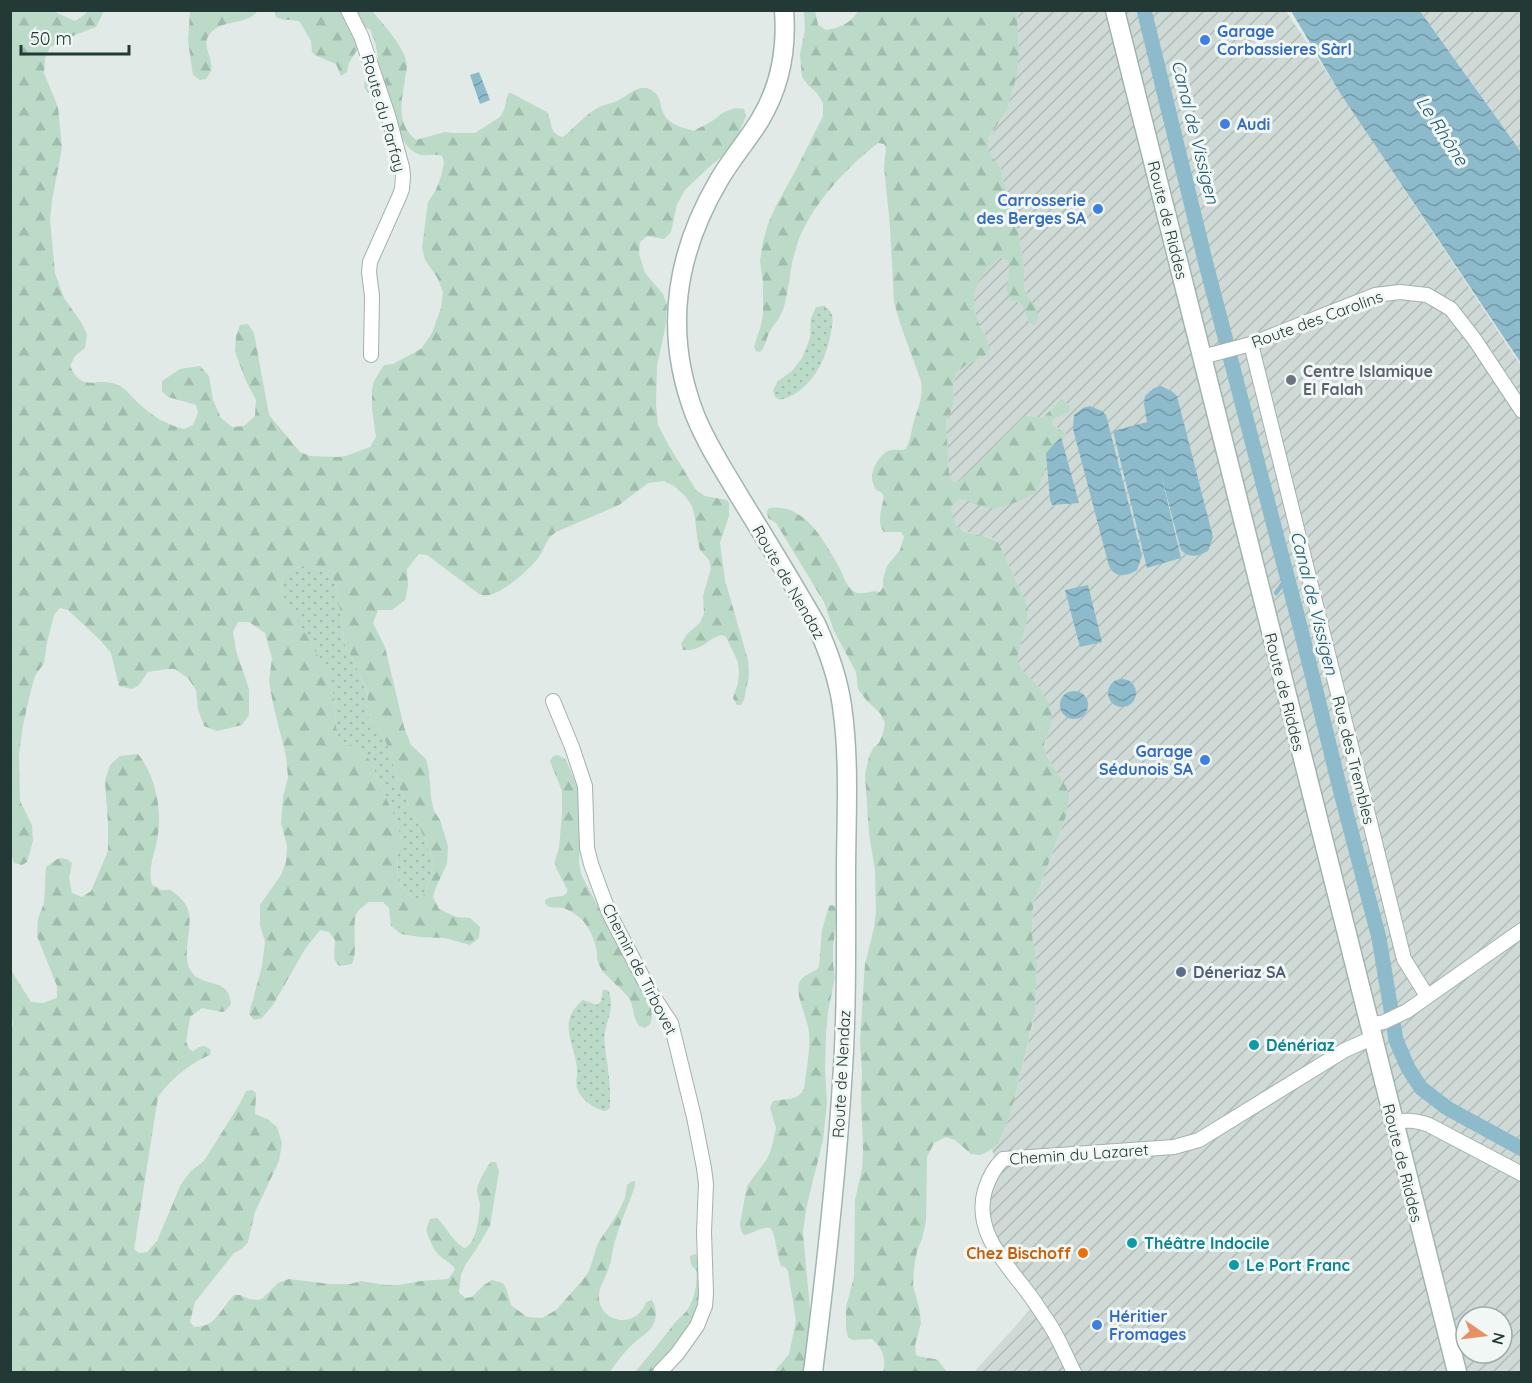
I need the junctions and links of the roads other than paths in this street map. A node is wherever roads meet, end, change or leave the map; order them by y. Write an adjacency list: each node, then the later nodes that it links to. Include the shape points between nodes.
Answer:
1 (348, 10): 5 (street, Route du Parfay, via 388,115 403,177 399,197 370,262)
2 (784, 10): 15 (main road, Route de Nendaz, via 786,31 781,68 770,101 698,220 682,266 677,311 680,360 695,416 816,624 842,705 847,788 843,1062)
3 (1114, 10): 6 (main road, Route de Riddes)
4 (1251, 344): 6 (street, Route des Carolins); 7 (street, Route des Carolins, via 1375,295 1427,295 1451,309); 10 (street, Rue des Trembles, via 1404,959)
5 (371, 355)
6 (1202, 357): 11 (main road, Route de Riddes)
7 (1521, 411)
8 (553, 701): 14 (street, Chemin de Tirbovet, via 585,786 591,864 615,924 670,1023 704,1168 705,1306 697,1326)
9 (1521, 930): 10 (street, Chemin du Lazaret)
10 (1427, 996): 11 (street, Chemin du Lazaret)
11 (1375, 1028): 12 (main road, Route de Riddes); 16 (street, Chemin du Lazaret, via 1199,1140 1174,1147 1003,1159 994,1168 983,1199 986,1231 998,1255 1048,1322)
12 (1393, 1122): 13 (street, via 1407,1120 1429,1125); 17 (main road, Route de Riddes)
13 (1521, 1174)
14 (660, 1372)
15 (813, 1372)
16 (1074, 1372)
17 (1457, 1372)

